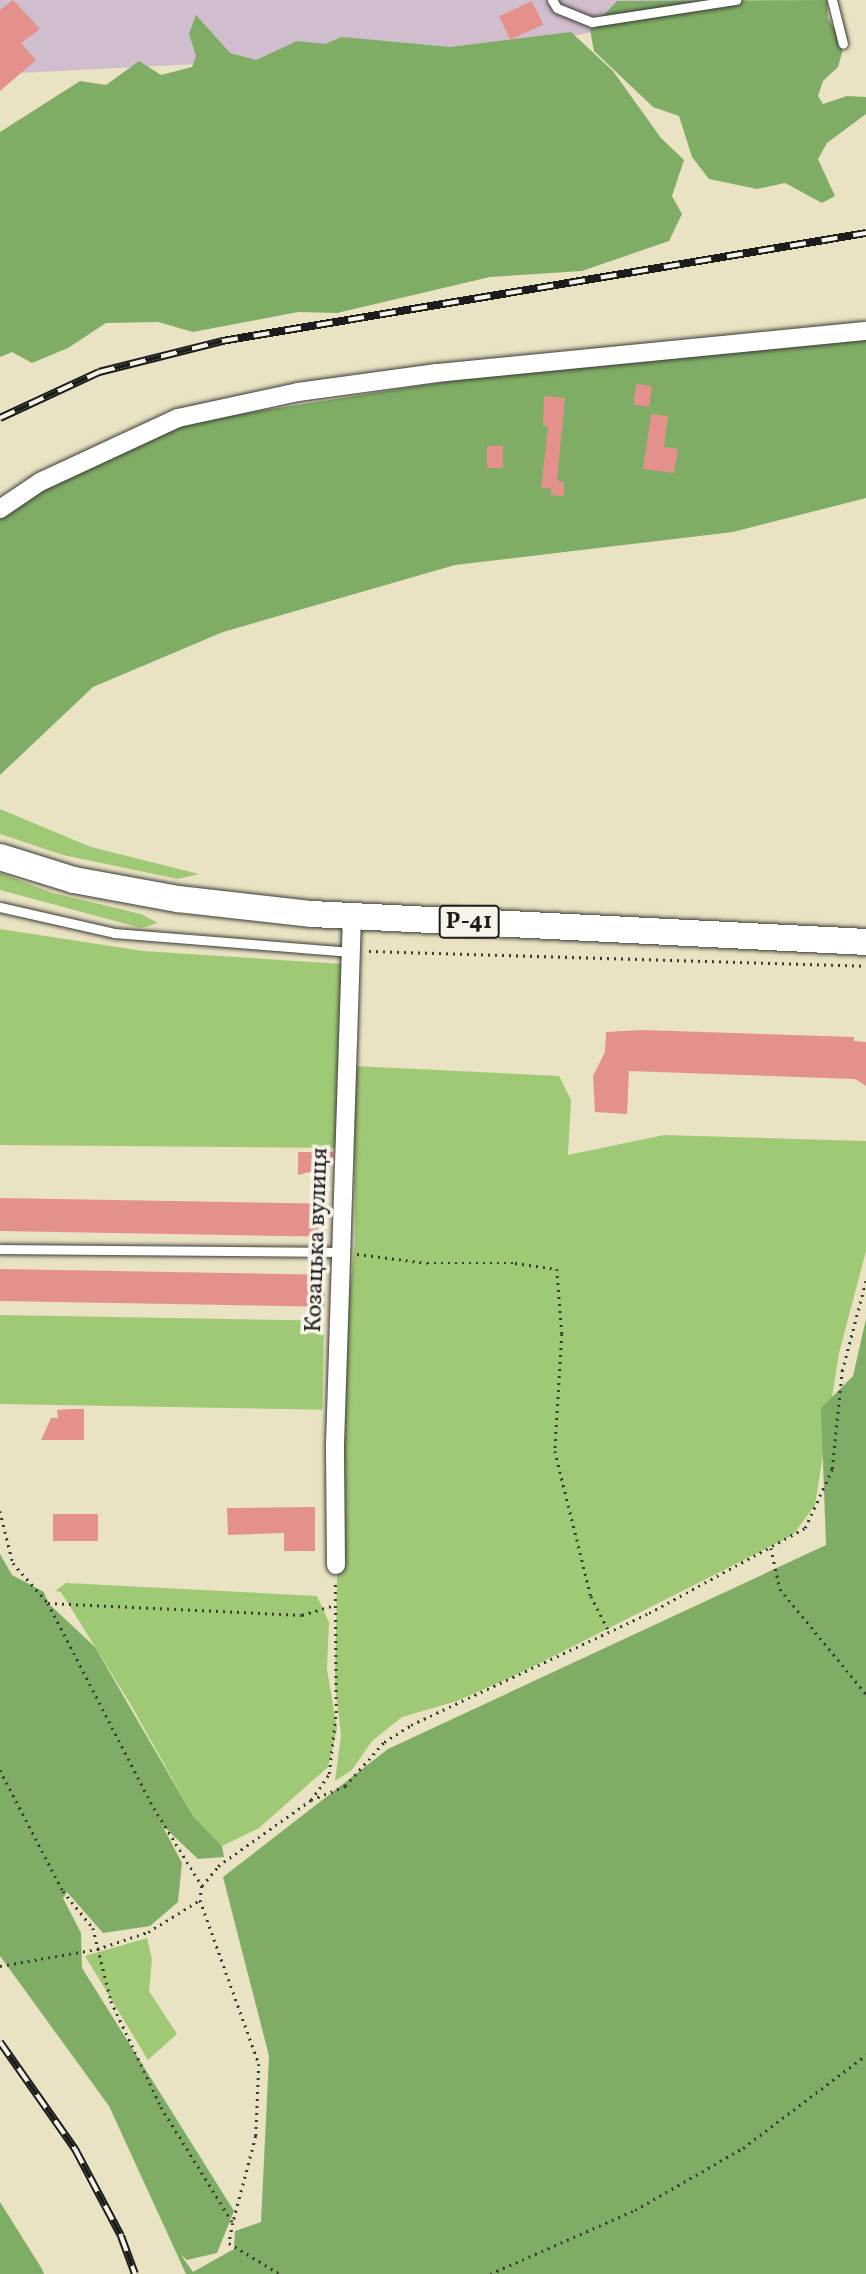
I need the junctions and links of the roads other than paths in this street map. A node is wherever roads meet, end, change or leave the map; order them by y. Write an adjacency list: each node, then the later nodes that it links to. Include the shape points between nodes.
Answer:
1 (552, 0): 2 (lane, via 557,8 592,22)
2 (736, 0)
3 (832, 0): 4 (lane)
4 (843, 44)
5 (866, 331): 6 (street, via 437,373 298,392 178,418 40,482)
6 (0, 509)
7 (0, 857): 9 (main road, Р-41, via 74,880 178,899)
8 (0, 907): 11 (lane, via 114,933)
9 (352, 916): 10 (main road, Р-41); 11 (street, Козацька вулиця)
10 (866, 942)
11 (352, 952): 13 (street, Козацька вулиця)
12 (0, 1249): 13 (lane)
13 (342, 1252): 14 (street, Козацька вулиця)
14 (336, 1565)

